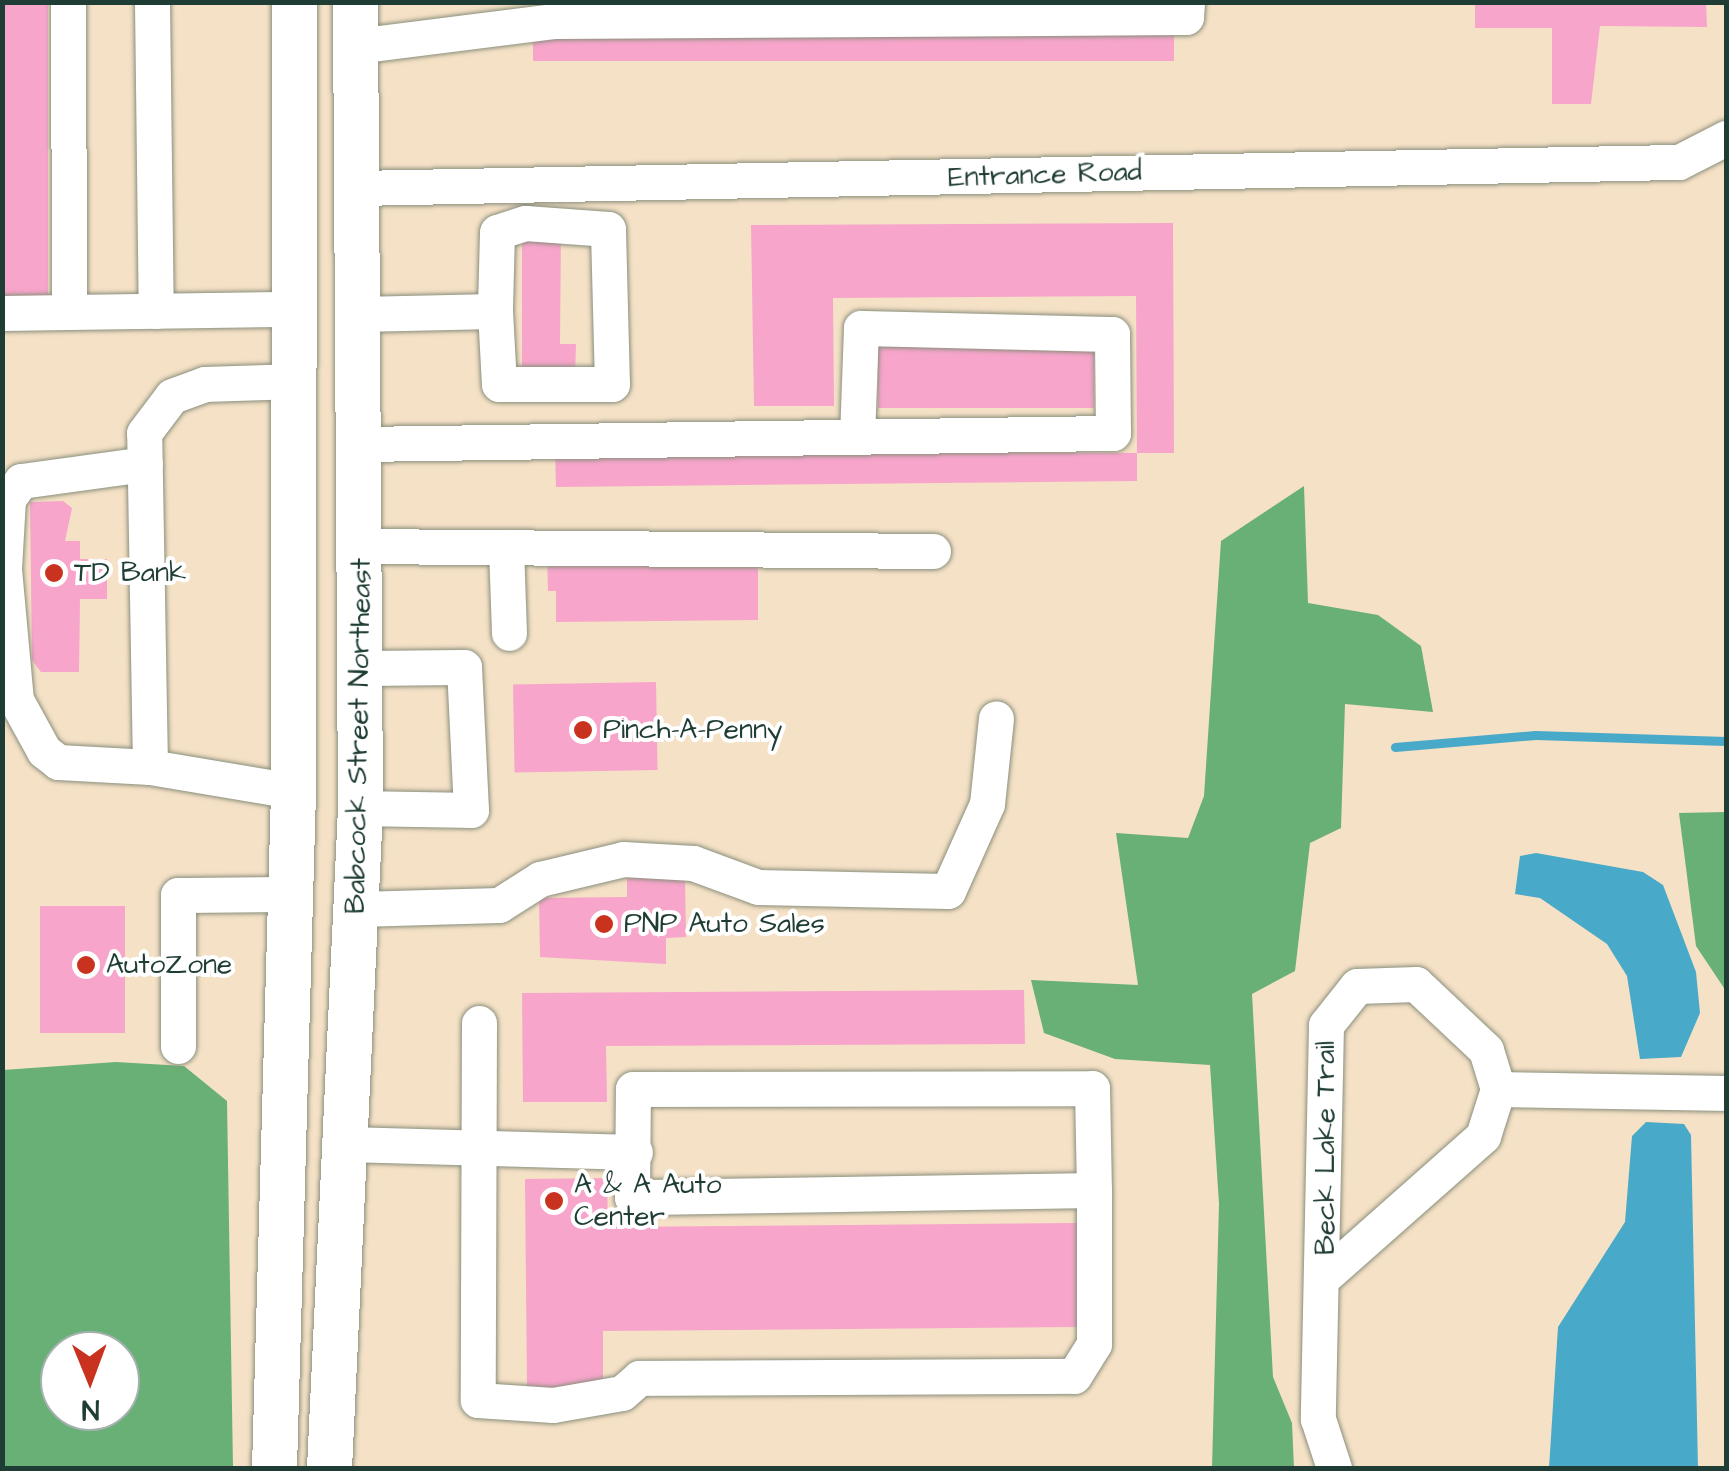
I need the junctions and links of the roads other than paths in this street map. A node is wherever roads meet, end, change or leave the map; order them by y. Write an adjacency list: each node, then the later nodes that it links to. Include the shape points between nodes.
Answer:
1 (68, 2): 11 (street)
2 (152, 2): 10 (street)
3 (294, 2): 9 (main road)
4 (1187, 2): 5 (street, via 1186,17)
5 (599, 12): 6 (street)
6 (356, 24): 8 (main road, Babcock Street Northeast)
7 (1726, 138): 8 (street, Entrance Road, via 1679,162)
8 (357, 188): 14 (main road, Babcock Street Northeast)
9 (296, 309): 10 (street); 15 (main road)
10 (156, 311): 11 (street)
11 (69, 312): 13 (street)
12 (495, 312): 12 (street, via 500,384 612,384 608,228 526,223 497,232); 14 (street)
13 (2, 313)
14 (358, 314): 17 (main road, Babcock Street Northeast)
15 (296, 381): 18 (street, via 205,384 172,396 144,432); 24 (main road)
16 (857, 436): 16 (street, via 1113,433 1112,334 860,328); 17 (street)
17 (360, 444): 19 (main road, Babcock Street Northeast)
18 (145, 464): 26 (street); 26 (street, via 21,480 8,499 4,604 16,700 44,751 80,766)
19 (360, 546): 20 (street); 23 (main road, Babcock Street Northeast)
20 (506, 547): 21 (street); 22 (street)
21 (932, 551)
22 (509, 633)
23 (362, 668): 28 (main road, Babcock Street Northeast); 28 (street, via 464,667 471,810)
24 (294, 678): 27 (main road); 28 (main road)
25 (996, 718): 30 (street, via 987,804 948,892 758,886 693,864 624,858 540,878 500,905)
26 (150, 767): 27 (street)
27 (294, 791): 29 (main road); 30 (main road)
28 (360, 808): 30 (main road, Babcock Street Northeast)
29 (290, 894): 32 (street, via 178,895); 40 (main road)
30 (357, 908): 35 (main road, Babcock Street Northeast)
31 (479, 1023): 36 (street)
32 (178, 1046)
33 (1498, 1088): 34 (street); 39 (street, Beck Lake Trail, via 1483,1136); 39 (street, Beck Lake Trail, via 1486,1050 1416,984 1357,986 1326,1025)
34 (1726, 1094)
35 (346, 1144): 36 (street); 41 (main road, Babcock Street Northeast)
36 (480, 1146): 37 (street); 38 (street, via 478,1400 553,1405 622,1394 639,1378 1074,1376 1094,1344)
37 (635, 1152): 38 (street, via 632,1198); 38 (street, via 633,1089 1092,1088)
38 (1094, 1190)
39 (1326, 1276): 42 (street, Beck Lake Trail, via 1318,1419)
40 (274, 1468)
41 (328, 1468)
42 (1334, 1468)

